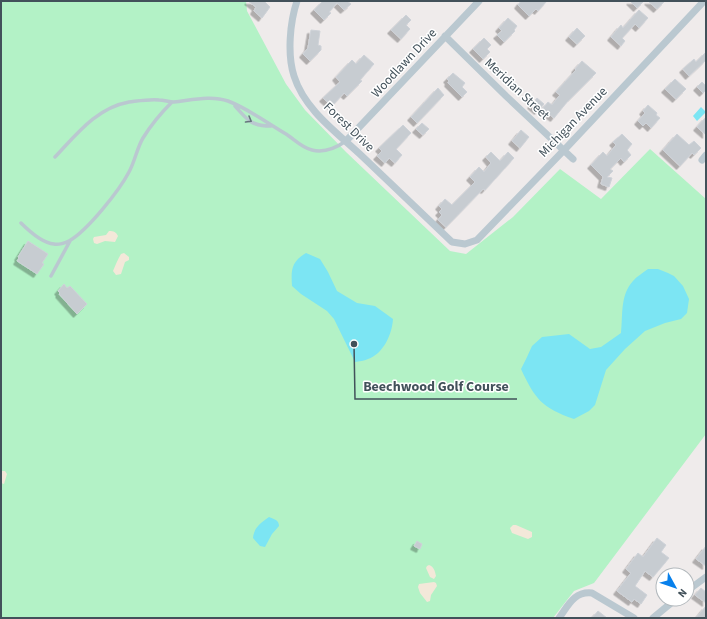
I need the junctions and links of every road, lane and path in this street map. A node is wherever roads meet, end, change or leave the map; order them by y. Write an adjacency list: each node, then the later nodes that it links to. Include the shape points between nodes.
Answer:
1 (297, 1): 8 (street, Forest Drive, via 290,48 290,63 294,77 307,102)
2 (479, 1): 4 (street, Woodlawn Drive)
3 (704, 1): 9 (street, Michigan Avenue)
4 (445, 36): 8 (street, Woodlawn Drive); 9 (street, Meridian Street)
5 (172, 102): 6 (lane, via 212,98); 10 (lane, via 128,102 107,109 89,120); 13 (lane, via 143,138 129,172 108,203)
6 (234, 105): 7 (lane); 7 (lane, one-way to 7, via 249,122)
7 (270, 126): 8 (lane, via 312,150 331,149)
8 (346, 141): 14 (street, Forest Drive)
9 (564, 149): 11 (street, Meridian Street); 14 (street, Michigan Avenue, via 476,240 465,244)
10 (54, 157)
11 (573, 159)
12 (21, 223): 13 (lane, via 36,236 50,243)
13 (71, 240): 15 (lane)
14 (452, 242)
15 (51, 276)
16 (706, 578): 17 (street)
17 (695, 586)
18 (666, 607): 21 (street)
19 (558, 618): 20 (street, via 570,602 584,592 592,593)
20 (634, 618)
21 (653, 618)

